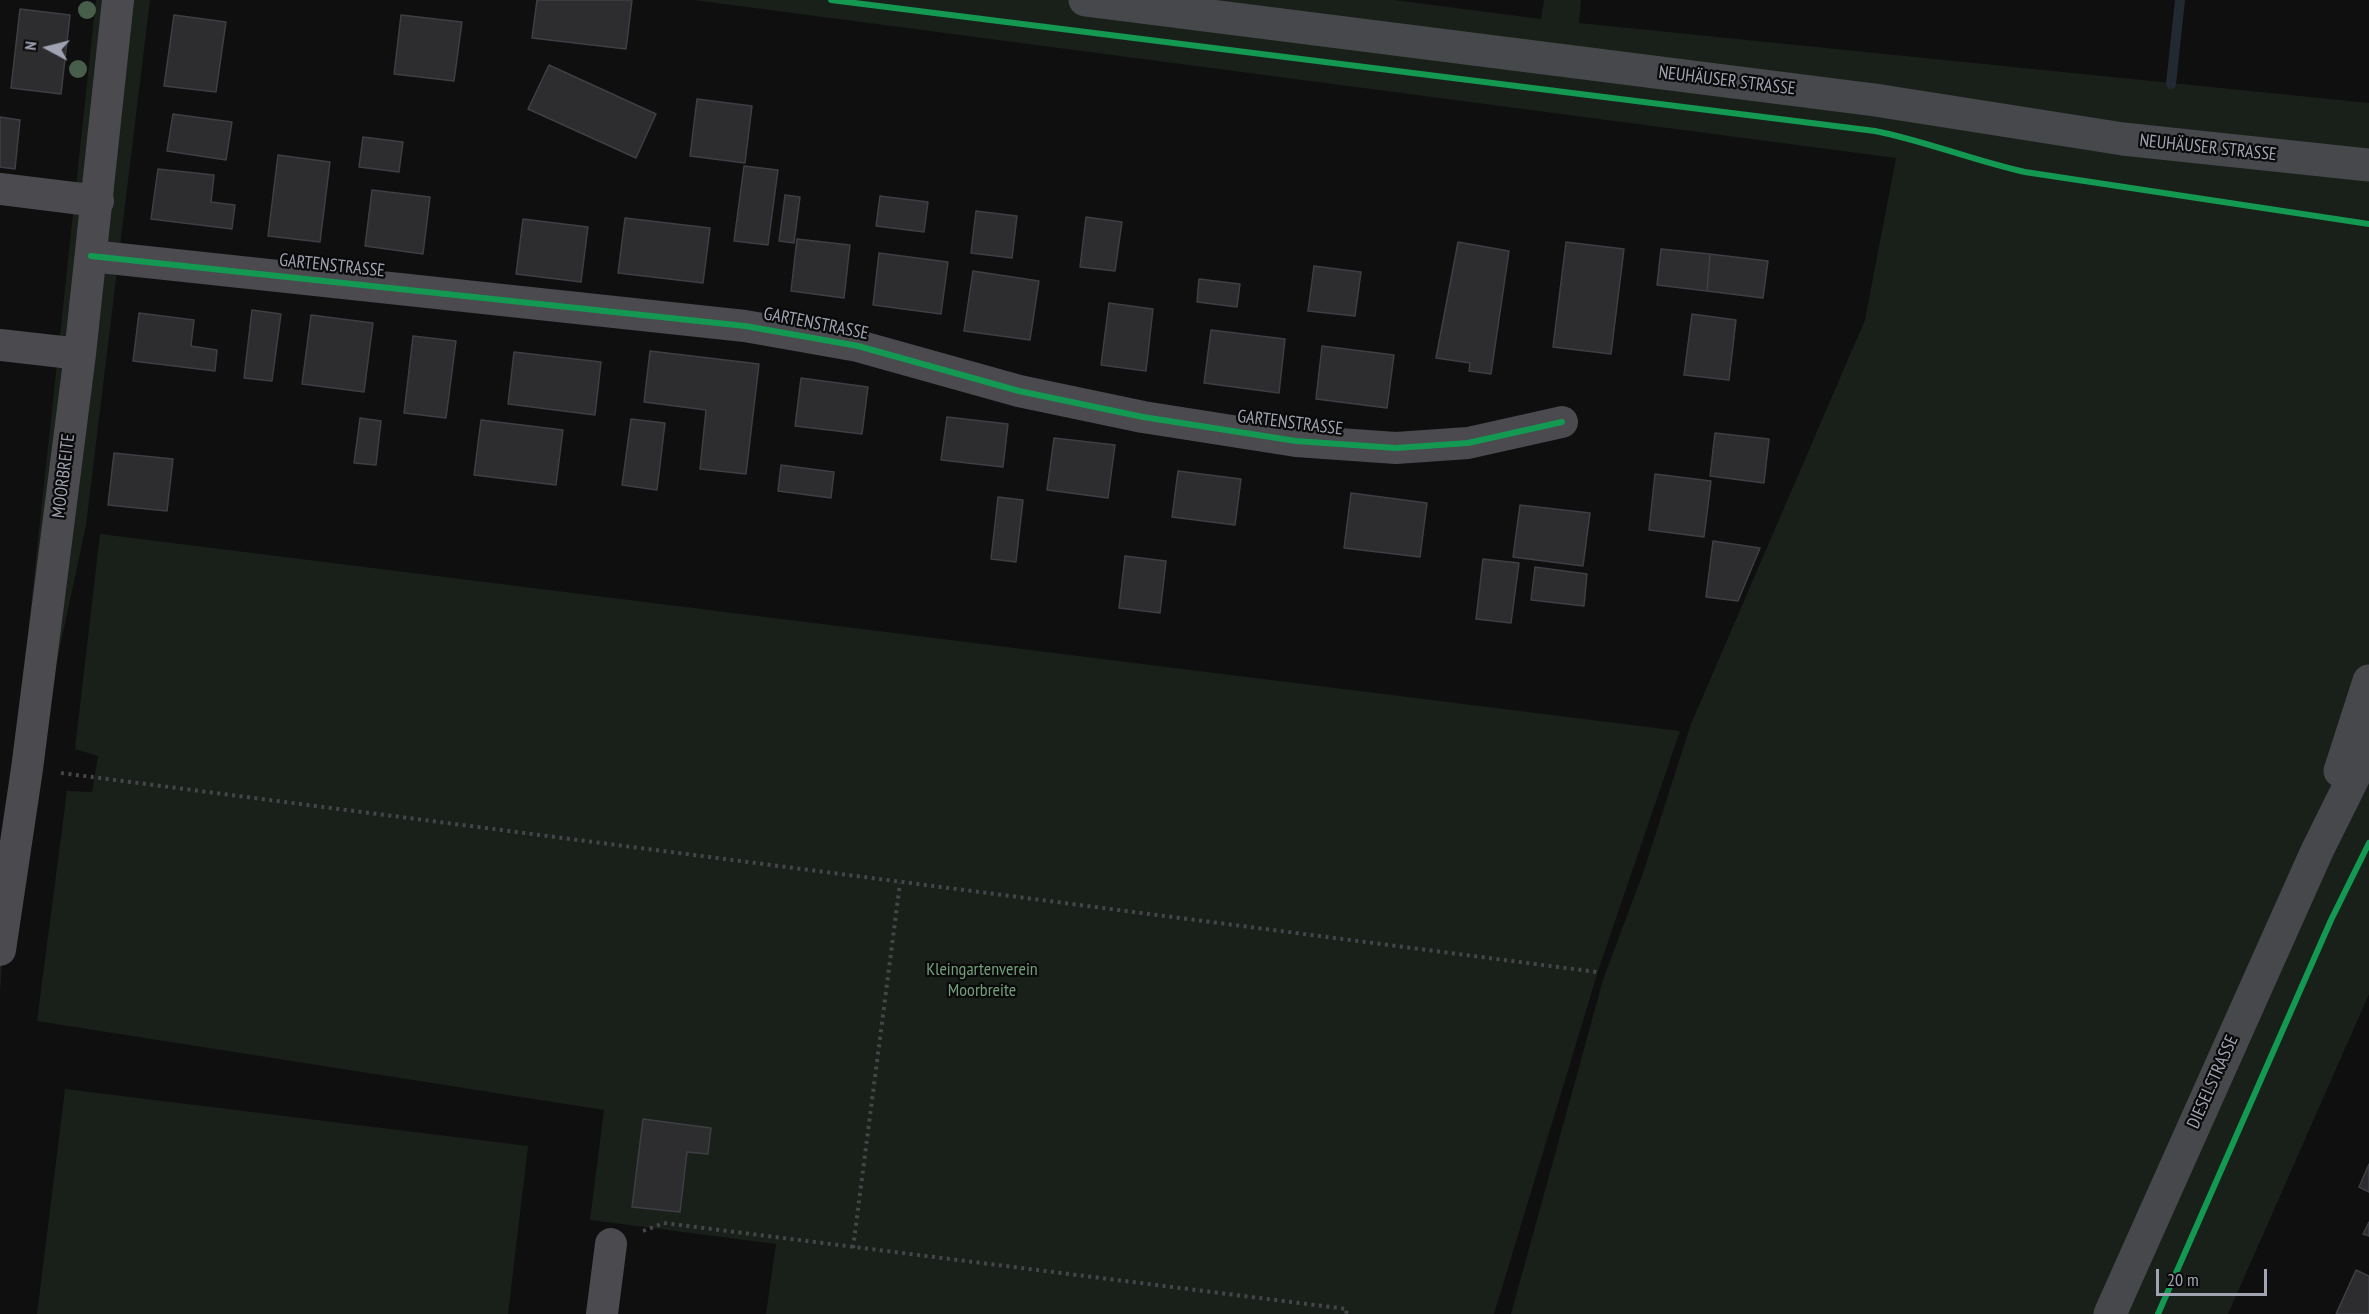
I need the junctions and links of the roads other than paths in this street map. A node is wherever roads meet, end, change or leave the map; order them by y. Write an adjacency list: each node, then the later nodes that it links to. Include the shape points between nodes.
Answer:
1 (118, 0): 5 (street, MOORBREITE)
2 (1085, 0): 3 (main road, NEUHÄUSER STRASSE, via 1875,100 2123,139)
3 (2369, 165)
4 (0, 189): 5 (street)
5 (98, 201): 6 (street, MOORBREITE)
6 (91, 256): 8 (street, MOORBREITE); 9 (street, GARTENSTRASSE, via 745,326 858,346 1019,391 1143,417 1296,441 1396,448 1468,443)
7 (0, 345): 8 (street)
8 (80, 354): 13 (street, MOORBREITE, via 27,769)
9 (1562, 422)
10 (2369, 681): 12 (main road, DIESELSTRASSE)
11 (2369, 746): 12 (main road, DIESELSTRASSE)
12 (2317, 851): 17 (main road, DIESELSTRASSE)
13 (4, 895): 14 (street, MOORBREITE)
14 (0, 951)
15 (611, 1244): 16 (street)
16 (602, 1314)
17 (2110, 1314)

